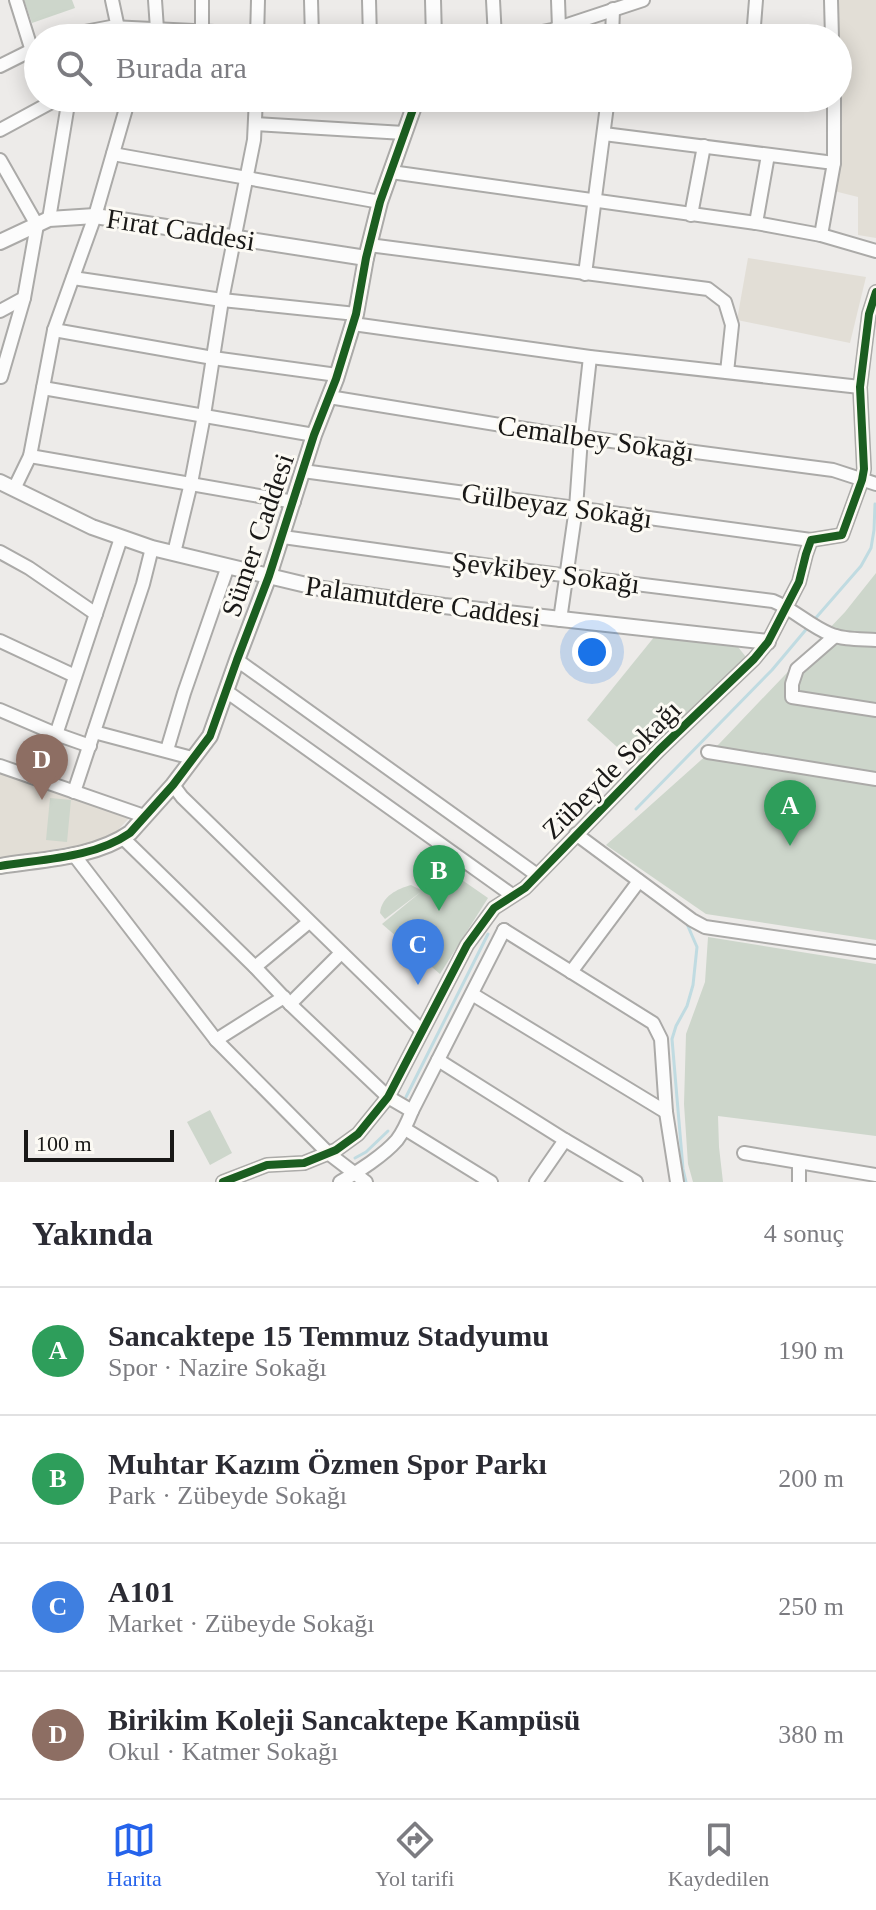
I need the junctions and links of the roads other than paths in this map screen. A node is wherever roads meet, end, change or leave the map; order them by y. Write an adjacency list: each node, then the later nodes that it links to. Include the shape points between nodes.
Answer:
1 (16, 0): 15 (street)
2 (112, 0): 16 (street)
3 (155, 0): 17 (street)
4 (202, 0): 18 (street)
5 (258, 0): 19 (street)
6 (311, 0): 20 (street)
7 (369, 0): 21 (street)
8 (433, 0): 22 (street)
9 (493, 0): 23 (street)
10 (558, 0): 24 (street)
11 (643, 0): 14 (street)
12 (756, 0): 26 (street)
13 (831, 0): 27 (street)
14 (620, 5): 25 (street)
15 (25, 24)
16 (117, 24)
17 (157, 24)
18 (202, 24)
19 (257, 24)
20 (312, 24)
21 (370, 24)
22 (434, 24)
23 (494, 24)
24 (559, 24)
25 (570, 24)
26 (754, 24)
27 (832, 24)
28 (0, 49): 30 (street)
29 (24, 54): 30 (street)
30 (4, 64)
31 (33, 112): 39 (street)
32 (66, 112): 53 (street)
33 (125, 112): 43 (street)
34 (255, 112): 38 (street)
35 (412, 112): 40 (street, Sümer Caddesi)
36 (606, 112): 41 (street)
37 (834, 112): 46 (street)
38 (255, 124): 40 (street); 48 (street)
39 (0, 130)
40 (404, 133): 47 (street, Sümer Caddesi)
41 (604, 134): 42 (street); 49 (street)
42 (704, 146): 44 (street); 51 (street)
43 (113, 154): 48 (street); 52 (street)
44 (768, 155): 46 (street); 54 (street)
45 (0, 160): 53 (street)
46 (834, 163): 55 (street)
47 (391, 172): 49 (street); 50 (street, Sümer Caddesi)
48 (247, 178): 50 (street); 56 (street)
49 (595, 200): 51 (street); 60 (street)
50 (380, 202): 59 (street, Sümer Caddesi)
51 (691, 215): 54 (street)
52 (95, 216): 53 (street, Fırat Caddesi); 56 (street, Fırat Caddesi); 61 (street)
53 (43, 222): 57 (street, Fırat Caddesi); 63 (street)
54 (756, 223): 55 (street)
55 (821, 235): 58 (street)
56 (235, 238): 59 (street, Fırat Caddesi); 64 (street)
57 (0, 242)
58 (876, 251)
59 (367, 252): 60 (street); 66 (street, Sümer Caddesi)
60 (585, 274): 70 (street, via 708,289 725,302 732,325)
61 (73, 278): 64 (street); 67 (street)
62 (876, 292): 73 (street)
63 (24, 298): 65 (street); 72 (street)
64 (222, 300): 66 (street); 69 (street)
65 (0, 311)
66 (354, 319): 68 (street); 71 (street, Sümer Caddesi)
67 (54, 330): 69 (street); 74 (street)
68 (590, 357): 70 (street); 78 (street)
69 (213, 358): 71 (street); 76 (street)
70 (727, 372): 73 (street)
71 (337, 375): 75 (street, Sümer Caddesi)
72 (0, 377)
73 (860, 387): 81 (street)
74 (43, 388): 76 (street); 79 (street)
75 (329, 397): 77 (street, Sümer Caddesi); 78 (street, Cemalbey Sokağı)
76 (204, 415): 77 (street); 82 (street)
77 (314, 435): 80 (street, Sümer Caddesi)
78 (581, 438): 81 (street, Cemalbey Sokağı, via 833,470); 86 (street)
79 (30, 456): 82 (street); 84 (street)
80 (303, 471): 85 (street, Sümer Caddesi); 86 (street, Gülbeyaz Sokağı)
81 (862, 480): 83 (street, Cemalbey Sokağı); 89 (street, via 842,535)
82 (191, 483): 85 (street); 92 (street)
83 (876, 484)
84 (7, 486): 88 (street, Palamutdere Caddesi)
85 (294, 502): 87 (street, Sümer Caddesi)
86 (576, 508): 89 (street, Gülbeyaz Sokağı); 94 (street)
87 (283, 537): 94 (street, Şevkibey Sokağı); 95 (street, Sümer Caddesi)
88 (121, 538): 90 (street, Palamutdere Caddesi); 97 (street)
89 (811, 540): 96 (street, Zübeyde Sokağı)
90 (152, 548): 92 (street, Palamutdere Caddesi); 108 (street)
91 (0, 552): 97 (street)
92 (174, 553): 93 (street, Palamutdere Caddesi)
93 (228, 566): 95 (street, Palamutdere Caddesi); 111 (street)
94 (567, 575): 96 (street, Şevkibey Sokağı); 98 (street)
95 (269, 576): 98 (street, Palamutdere Caddesi, via 336,591); 103 (street, Sümer Caddesi)
96 (787, 606): 99 (street, Şevkibey Sokağı); 102 (street, Zübeyde Sokağı)
97 (96, 614): 104 (street)
98 (560, 620): 102 (street, Palamutdere Caddesi)
99 (835, 636): 100 (street); 107 (street, via 797,669 792,697)
100 (876, 640)
101 (0, 641): 104 (street)
102 (768, 642): 120 (street, Zübeyde Sokağı)
103 (237, 660): 105 (street, Sümer Caddesi); 124 (street)
104 (75, 676): 109 (street)
105 (226, 691): 113 (street, Sümer Caddesi, via 210,736); 126 (street)
106 (0, 710): 109 (street)
107 (876, 710)
108 (94, 732): 110 (street); 111 (street)
109 (56, 734): 110 (street); 116 (street)
110 (90, 746): 118 (street)
111 (167, 750): 113 (street)
112 (708, 752): 115 (street)
113 (192, 758): 117 (street, Sümer Caddesi)
114 (0, 766): 116 (street)
115 (876, 779)
116 (41, 780): 118 (street)
117 (173, 785): 119 (street, Sümer Caddesi); 128 (street)
118 (74, 792): 119 (street)
119 (144, 816): 121 (street, Sümer Caddesi)
120 (576, 834): 124 (street, Zübeyde Sokağı); 125 (street)
121 (123, 838): 122 (street, Sümer Caddesi); 132 (street)
122 (74, 855): 123 (street, Sümer Caddesi); 137 (street)
123 (0, 866)
124 (537, 875): 126 (street, Zübeyde Sokağı)
125 (639, 881): 130 (street, via 705,927); 133 (street)
126 (512, 895): 127 (street, Zübeyde Sokağı)
127 (494, 908): 129 (street); 136 (street, Zübeyde Sokağı, via 467,945)
128 (309, 922): 131 (street); 132 (street)
129 (504, 930): 133 (street); 134 (street)
130 (876, 952)
131 (341, 953): 135 (street); 136 (street)
132 (255, 967): 135 (street)
133 (571, 972): 141 (street, via 653,1023 661,1039)
134 (472, 994): 138 (street); 141 (street)
135 (287, 1000): 137 (street); 139 (street)
136 (422, 1031): 139 (street, Zübeyde Sokağı)
137 (216, 1040): 144 (street)
138 (438, 1060): 140 (street); 143 (street)
139 (388, 1097): 140 (street); 144 (street, Zübeyde Sokağı, via 358,1134)
140 (412, 1111): 142 (street)
141 (666, 1112): 156 (street)
142 (405, 1129): 147 (street); 153 (street)
143 (565, 1140): 154 (street); 155 (street)
144 (328, 1153): 147 (street); 150 (street, Zübeyde Sokağı, via 304,1163 267,1165)
145 (744, 1153): 146 (street)
146 (799, 1163): 149 (street); 157 (street)
147 (354, 1174): 151 (street); 152 (street)
148 (876, 1175): 149 (street)
149 (861, 1177)
150 (223, 1182)
151 (340, 1182)
152 (366, 1182)
153 (491, 1182)
154 (536, 1182)
155 (636, 1182)
156 (677, 1182)
157 (799, 1182)

